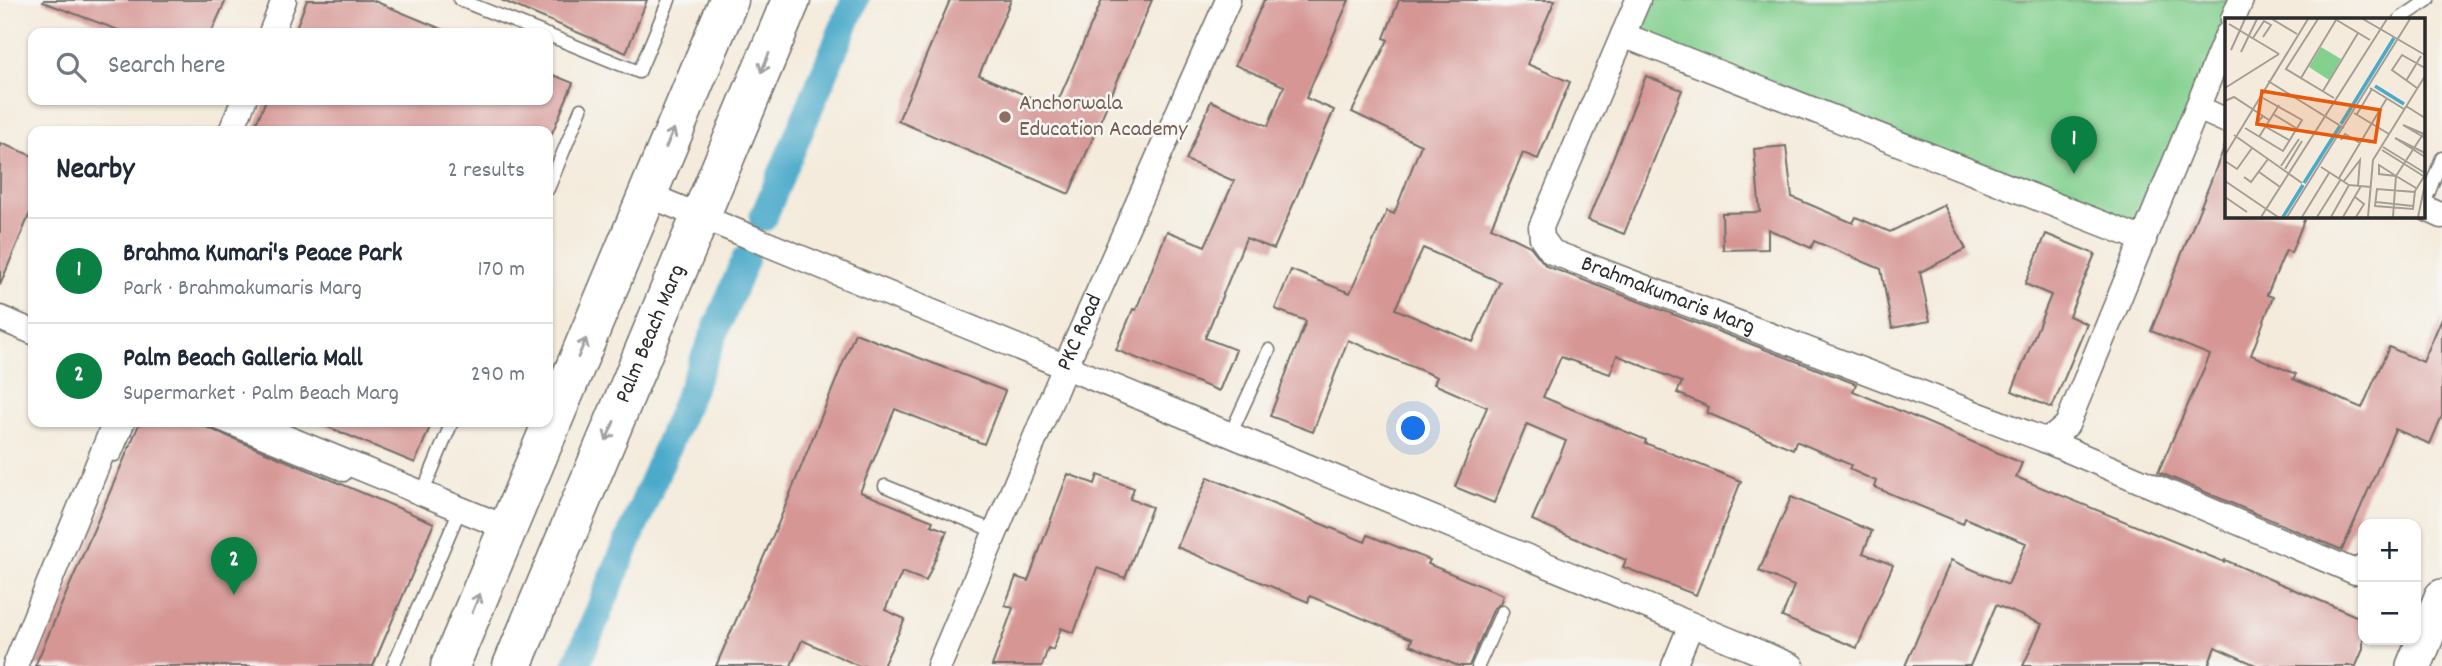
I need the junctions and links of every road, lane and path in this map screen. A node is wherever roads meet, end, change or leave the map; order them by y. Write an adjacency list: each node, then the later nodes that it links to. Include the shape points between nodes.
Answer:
1 (284, 0): 14 (street)
2 (460, 0): 15 (lane)
3 (669, 0): 17 (lane, via 639,72)
4 (729, 0): 26 (main road, one-way to 4)
5 (791, 0): 30 (main road, Palm Beach Marg, one-way to 30)
6 (1228, 0): 35 (street, PKC Road)
7 (1638, 0): 16 (street, Brahmakumaris Marg)
8 (2241, 0): 12 (street)
9 (2428, 0): 13 (lane)
10 (2436, 0): 11 (lane)
11 (2442, 1)
12 (2233, 18)
13 (2401, 18)
14 (273, 28)
15 (530, 28)
16 (1623, 35): 31 (street); 44 (street, Brahmakumaris Marg, via 1541,227 1545,245 1552,252)
17 (553, 37)
18 (2225, 40): 20 (street)
19 (242, 105): 23 (street)
20 (2197, 108): 22 (street); 31 (street)
21 (581, 109): 25 (lane)
22 (2225, 120)
23 (233, 126)
24 (2442, 158): 27 (lane)
25 (553, 177)
26 (646, 194): 30 (street); 36 (main road, one-way to 26)
27 (2424, 204)
28 (2424, 207): 29 (street)
29 (2442, 216)
30 (700, 217): 35 (street); 58 (main road, Palm Beach Marg, one-way to 58)
31 (2144, 240): 44 (street, via 2067,425 2053,437)
32 (0, 318): 33 (street)
33 (28, 330)
34 (1269, 350): 43 (lane)
35 (1065, 367): 43 (street); 50 (street, PKC Road)
36 (553, 417)
37 (125, 427): 45 (lane)
38 (125, 427): 55 (street)
39 (227, 427): 48 (lane)
40 (260, 427): 47 (street)
41 (450, 427): 47 (lane)
42 (549, 427): 49 (main road, one-way to 42)
43 (1230, 435): 54 (street)
44 (2042, 439): 51 (street, Brahmakumaris Marg)
45 (116, 455)
46 (885, 486): 50 (lane)
47 (422, 494): 48 (street)
48 (457, 514): 49 (street); 56 (lane)
49 (507, 528): 57 (main road, one-way to 49)
50 (994, 531): 59 (street, PKC Road)
51 (2358, 570)
52 (2442, 597): 63 (main road)
53 (1502, 612): 60 (lane)
54 (1691, 625): 61 (street); 62 (street)
55 (15, 666)
56 (393, 666)
57 (450, 666)
58 (512, 666)
59 (939, 666)
60 (1478, 666)
61 (1674, 666)
62 (1792, 666)
63 (2414, 666)

